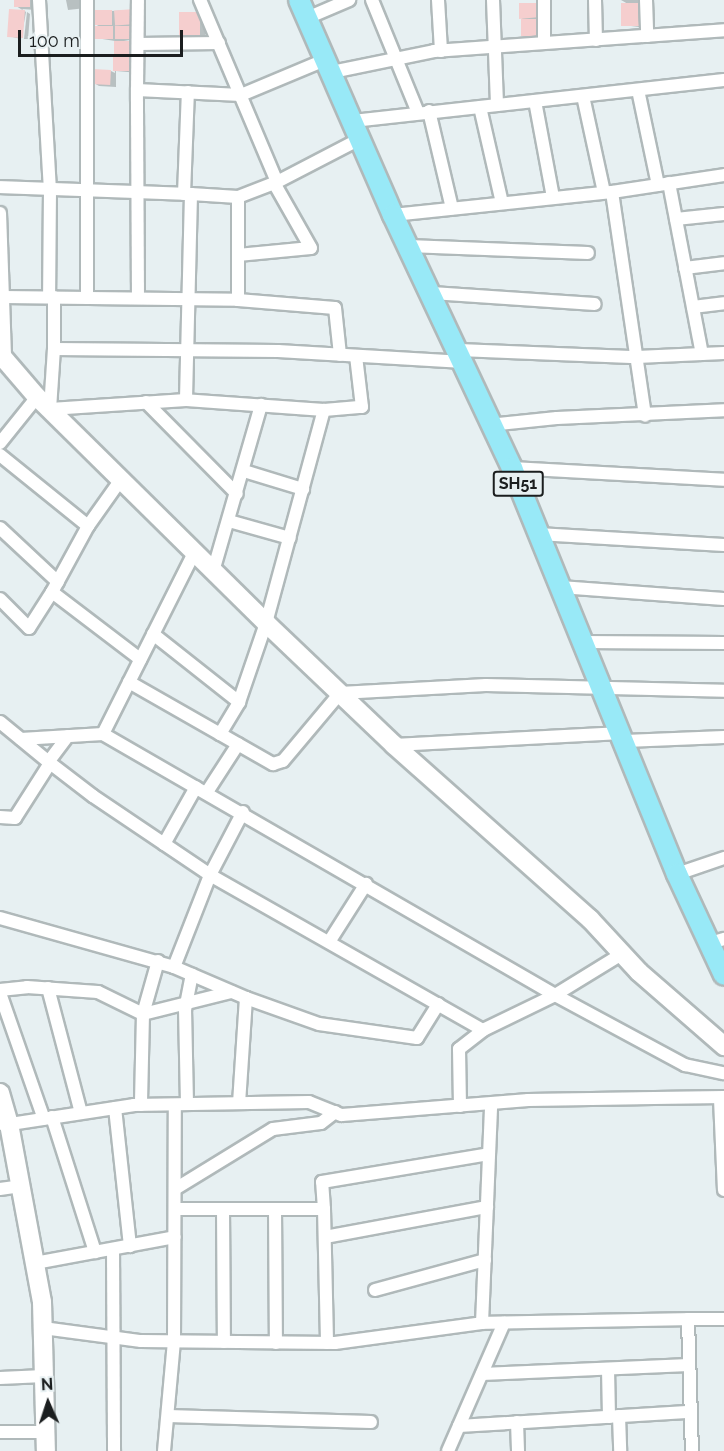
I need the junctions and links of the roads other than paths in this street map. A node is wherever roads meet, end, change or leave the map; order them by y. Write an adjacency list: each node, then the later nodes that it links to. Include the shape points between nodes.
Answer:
1 (39, 0): 38 (street)
2 (87, 0): 39 (street)
3 (138, 0): 18 (street)
4 (200, 0): 16 (street)
5 (349, 0): 12 (street)
6 (372, 0): 21 (street)
7 (438, 0): 20 (street)
8 (493, 0): 19 (street)
9 (544, 0): 17 (street)
10 (595, 0): 15 (street)
11 (646, 0): 14 (street)
12 (303, 9): 22 (main road, SH51)
13 (724, 30): 14 (street)
14 (647, 36): 15 (street)
15 (597, 40): 17 (street)
16 (219, 43): 18 (street); 27 (street)
17 (544, 43): 19 (street)
18 (138, 44): 24 (street)
19 (493, 47): 20 (street); 30 (street)
20 (441, 51): 21 (street)
21 (398, 59): 22 (street); 32 (street)
22 (330, 66): 27 (street); 33 (main road, SH51)
23 (724, 80): 25 (street)
24 (137, 90): 26 (street); 41 (street)
25 (638, 90): 28 (street); 36 (street)
26 (188, 93): 27 (street); 42 (street)
27 (241, 95): 35 (street)
28 (583, 96): 29 (street); 40 (street)
29 (535, 101): 30 (street); 44 (street)
30 (497, 105): 31 (street)
31 (480, 107): 32 (street); 45 (street)
32 (423, 112): 33 (street); 46 (street)
33 (357, 130): 35 (street); 49 (main road, SH51)
34 (724, 175): 36 (street)
35 (276, 182): 43 (street); 53 (street, via 311,248)
36 (663, 184): 40 (street); 50 (street)
37 (0, 187): 38 (street)
38 (50, 190): 39 (street); 58 (street)
39 (86, 192): 41 (street); 59 (street)
40 (608, 192): 44 (street); 74 (street)
41 (136, 194): 42 (street); 60 (street)
42 (187, 194): 43 (street); 61 (street)
43 (238, 197): 53 (street)
44 (553, 197): 45 (street)
45 (502, 203): 46 (street)
46 (453, 208): 49 (street)
47 (0, 213): 57 (street)
48 (724, 214): 50 (street)
49 (393, 215): 51 (main road, SH51)
50 (676, 219): 55 (street)
51 (408, 246): 52 (street); 56 (main road, SH51)
52 (588, 253)
53 (238, 255): 62 (street)
54 (724, 263): 55 (street)
55 (685, 268): 65 (street)
56 (432, 293): 64 (street); 72 (main road, SH51)
57 (3, 297): 58 (street); 73 (street)
58 (51, 297): 59 (street); 66 (street)
59 (87, 298): 60 (street)
60 (138, 298): 61 (street)
61 (188, 299): 62 (street); 67 (street)
62 (238, 300): 70 (street, via 335,308)
63 (724, 303): 65 (street)
64 (595, 304)
65 (693, 307): 69 (street)
66 (54, 349): 67 (street); 77 (street)
67 (186, 350): 70 (street); 75 (street)
68 (724, 353): 69 (street)
69 (702, 354): 74 (street)
70 (340, 355): 71 (street)
71 (356, 356): 72 (street); 79 (street, via 362,407)
72 (461, 356): 74 (street); 82 (main road, SH51)
73 (2, 357): 77 (street)
74 (637, 357): 81 (street)
75 (186, 400): 76 (street); 78 (street)
76 (146, 402): 77 (street); 90 (street)
77 (44, 403): 83 (street); 87 (street)
78 (261, 405): 79 (street); 86 (street)
79 (324, 410): 89 (street)
80 (724, 410): 81 (street)
81 (645, 416): 82 (street, via 557,418)
82 (489, 425): 85 (main road, SH51)
83 (0, 443)
84 (0, 456): 92 (street)
85 (512, 468): 88 (street); 94 (main road, SH51)
86 (244, 471): 89 (street); 90 (street)
87 (122, 478): 92 (street); 97 (street)
88 (724, 480)
89 (303, 489): 95 (street)
90 (237, 494): 91 (street)
91 (229, 521): 95 (street); 98 (street)
92 (87, 526): 99 (street)
93 (0, 528): 99 (street)
94 (538, 534): 96 (street); 100 (main road, SH51)
95 (290, 538): 103 (street)
96 (724, 545)
97 (195, 551): 98 (street); 104 (street)
98 (214, 568): 103 (street)
99 (55, 587): 101 (street, via 29,628); 107 (street)
100 (560, 587): 102 (street); 105 (main road, SH51)
101 (0, 599)
102 (724, 599)
103 (266, 623): 111 (street); 112 (street)
104 (153, 634): 107 (street); 112 (street)
105 (583, 642): 106 (street); 109 (main road, SH51)
106 (724, 643)
107 (140, 659): 108 (street)
108 (129, 682): 114 (street); 115 (street)
109 (602, 689): 110 (street); 111 (street, via 486,685); 117 (main road, SH51)
110 (724, 691)
111 (340, 693): 120 (street, via 280,763 271,763); 121 (street)
112 (239, 702): 115 (street)
113 (0, 722): 118 (street)
114 (103, 734): 116 (street); 123 (street)
115 (220, 734): 120 (street)
116 (68, 736): 118 (street); 122 (street)
117 (624, 737): 119 (street); 121 (street); 128 (main road, SH51)
118 (21, 739): 122 (street)
119 (723, 740)
120 (238, 744): 123 (street)
121 (394, 745): 134 (street, via 590,919)
122 (50, 762): 125 (street, via 15,818); 126 (street)
123 (202, 789): 124 (street); 126 (street)
124 (243, 812): 129 (street); 130 (street)
125 (0, 817)
126 (164, 844): 129 (street)
127 (724, 858): 128 (street)
128 (677, 874): 132 (main road, SH51)
129 (210, 875): 133 (street); 136 (street)
130 (366, 884): 133 (street); 142 (street)
131 (0, 918): 135 (street)
132 (717, 941): 138 (main road, SH51)
133 (329, 942): 145 (street)
134 (622, 954): 142 (street); 148 (street)
135 (158, 961): 136 (street); 146 (street)
136 (174, 967): 137 (street)
137 (192, 975): 141 (street); 144 (street)
138 (724, 975)
139 (48, 988): 140 (street); 146 (street, via 98,992); 159 (street)
140 (0, 991): 160 (street)
141 (231, 992): 143 (street); 144 (street)
142 (555, 995): 147 (street); 149 (street, via 685,1065)
143 (246, 998): 145 (street, via 319,1024 417,1038); 152 (street)
144 (186, 1003): 146 (street); 153 (street)
145 (438, 1004): 147 (street)
146 (143, 1014): 155 (street)
147 (483, 1030): 156 (street, via 459,1049)
148 (724, 1046)
149 (724, 1073)
150 (0, 1093): 161 (street)
151 (722, 1098): 154 (street); 166 (street)
152 (239, 1103): 153 (street); 158 (street, via 309,1102)
153 (181, 1104): 155 (street); 164 (street)
154 (491, 1104): 156 (street); 162 (street)
155 (141, 1105): 157 (street)
156 (460, 1106): 158 (street, via 342,1115)
157 (115, 1108): 159 (street); 174 (street)
158 (335, 1112): 164 (street, via 321,1123 273,1130)
159 (81, 1113): 160 (street)
160 (48, 1118): 161 (street); 176 (street)
161 (5, 1124): 163 (street)
162 (489, 1154): 167 (street); 171 (street, via 322,1182)
163 (21, 1186): 165 (street); 178 (street)
164 (175, 1188): 168 (street)
165 (0, 1189)
166 (724, 1190)
167 (487, 1207): 173 (street); 177 (street)
168 (175, 1209): 169 (street); 172 (street)
169 (223, 1209): 170 (street); 187 (street)
170 (275, 1209): 171 (street); 188 (street)
171 (324, 1209): 173 (street)
172 (175, 1237): 174 (street); 186 (street)
173 (325, 1237): 189 (street)
174 (130, 1245): 175 (street)
175 (113, 1249): 176 (street); 185 (street)
176 (95, 1252): 178 (street)
177 (485, 1260): 179 (street); 182 (street)
178 (35, 1263): 184 (street)
179 (375, 1290)
180 (688, 1319): 181 (street); 183 (street); 190 (street)
181 (724, 1319)
182 (482, 1323): 183 (street); 189 (street)
183 (504, 1323): 192 (street)
184 (43, 1328): 185 (street); 193 (street)
185 (115, 1338): 186 (street); 204 (street)
186 (174, 1341): 187 (street); 196 (street)
187 (225, 1342): 188 (street)
188 (276, 1343): 189 (street)
189 (327, 1343)
190 (689, 1365): 191 (street); 195 (street)
191 (608, 1369): 192 (street); 197 (street)
192 (482, 1374): 200 (street)
193 (44, 1376): 194 (street); 202 (street)
194 (0, 1378)
195 (691, 1412): 197 (street); 209 (street)
196 (168, 1416): 198 (street); 205 (street)
197 (614, 1417): 199 (street); 208 (street)
198 (371, 1422)
199 (517, 1422): 200 (street); 207 (street)
200 (459, 1426): 206 (street)
201 (0, 1432): 202 (street)
202 (46, 1432): 203 (street)
203 (46, 1451)
204 (114, 1451)
205 (164, 1451)
206 (448, 1451)
207 (518, 1451)
208 (620, 1451)
209 (692, 1451)

